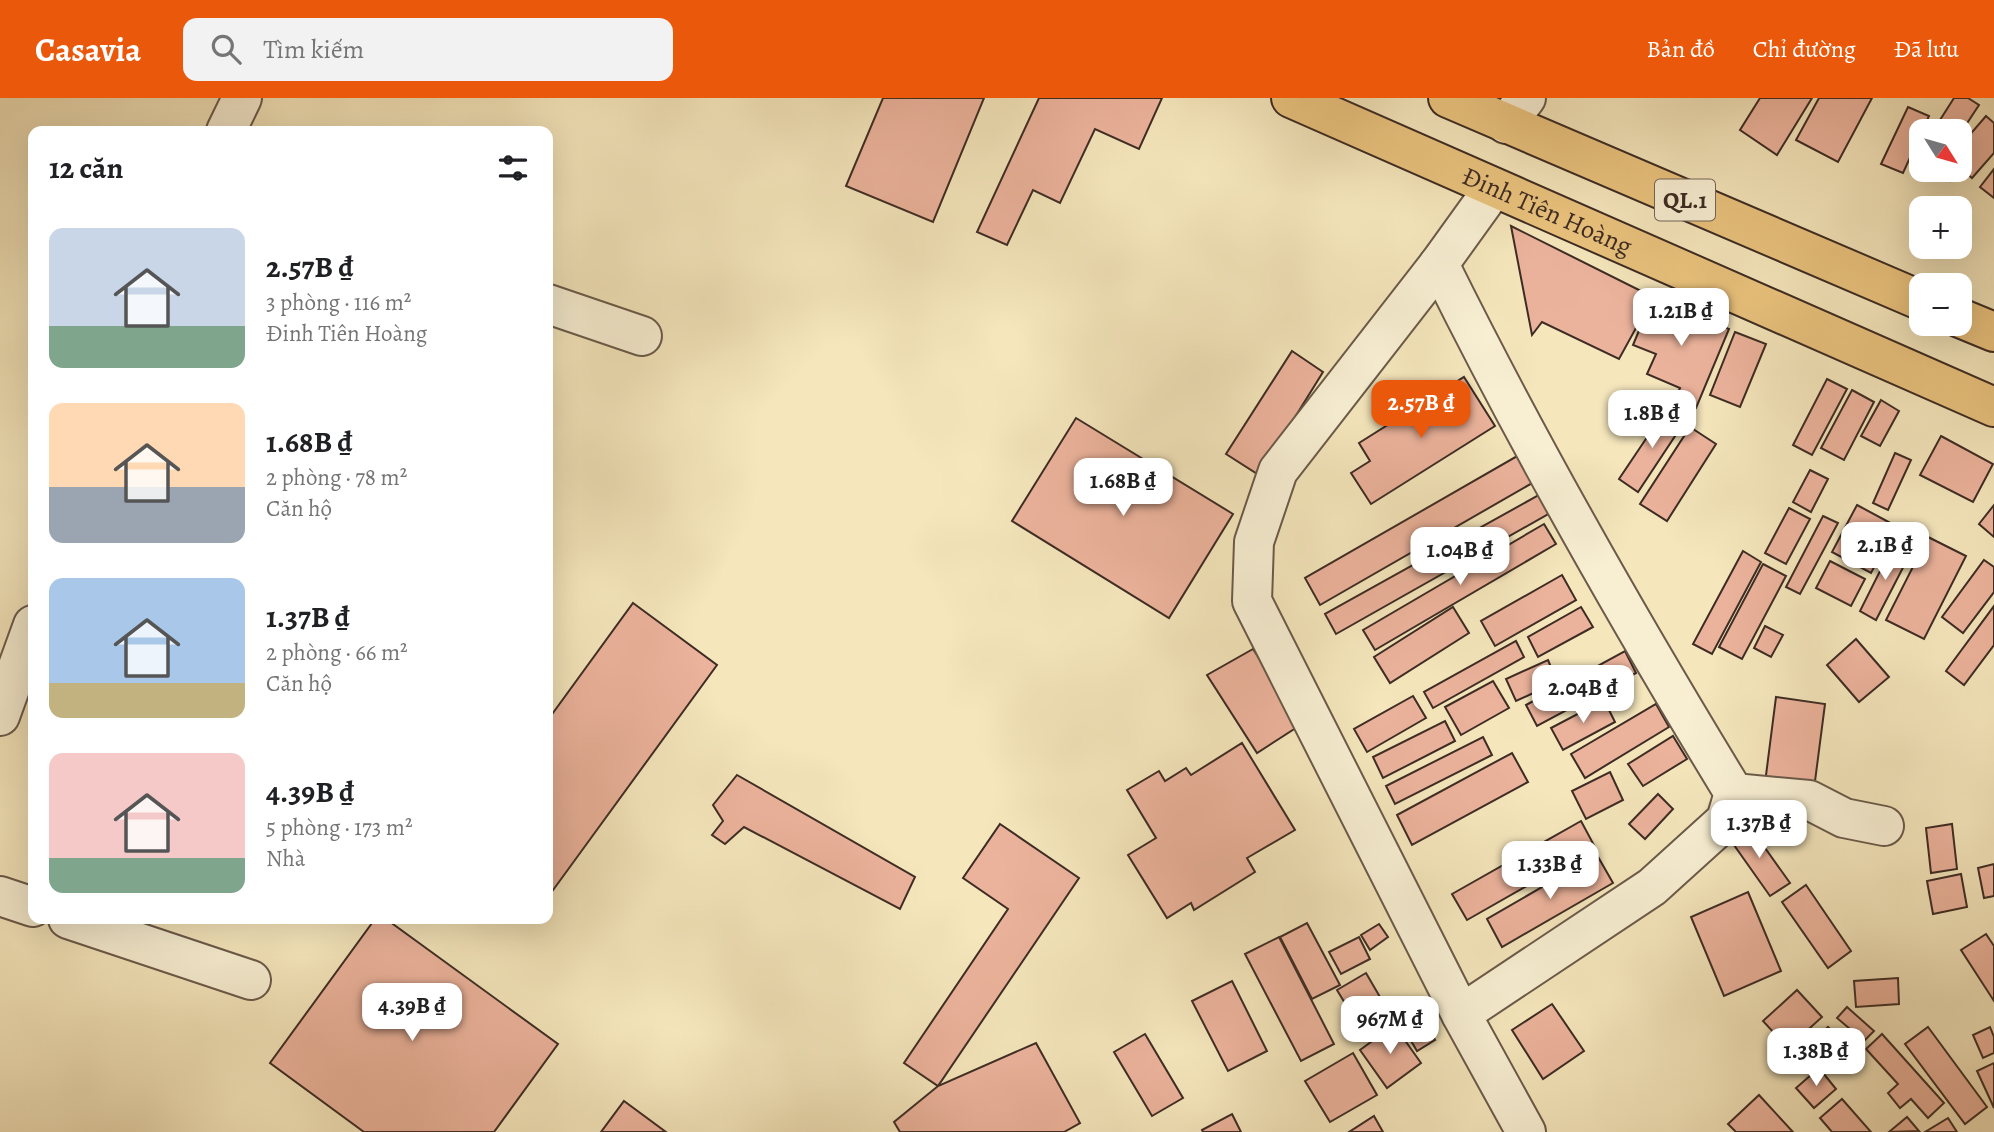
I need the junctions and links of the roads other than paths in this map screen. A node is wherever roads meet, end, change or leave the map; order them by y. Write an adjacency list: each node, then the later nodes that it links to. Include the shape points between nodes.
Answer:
1 (242, 98): 5 (street)
2 (1291, 98): 6 (highway, Đinh Tiên Hoàng / QL.1)
3 (1448, 98): 4 (highway, QL.1)
4 (1516, 111): 8 (highway, QL.1)
5 (228, 126)
6 (1493, 189): 7 (street); 13 (highway, Đinh Tiên Hoàng / QL.1)
7 (1439, 264): 16 (street, via 1509,405); 22 (street, via 1278,471 1254,542 1252,601)
8 (1909, 295)
9 (553, 306): 12 (street)
10 (1972, 323): 11 (highway)
11 (1994, 332)
12 (642, 336)
13 (1994, 407)
14 (23, 643): 15 (street)
15 (0, 716)
16 (1734, 793): 17 (street, via 1809,800 1844,818); 22 (street, via 1727,820 1652,887)
17 (1884, 826)
18 (0, 896): 19 (street)
19 (28, 905)
20 (83, 924): 21 (street)
21 (251, 979)
22 (1461, 1014): 23 (street)
23 (1526, 1132)

